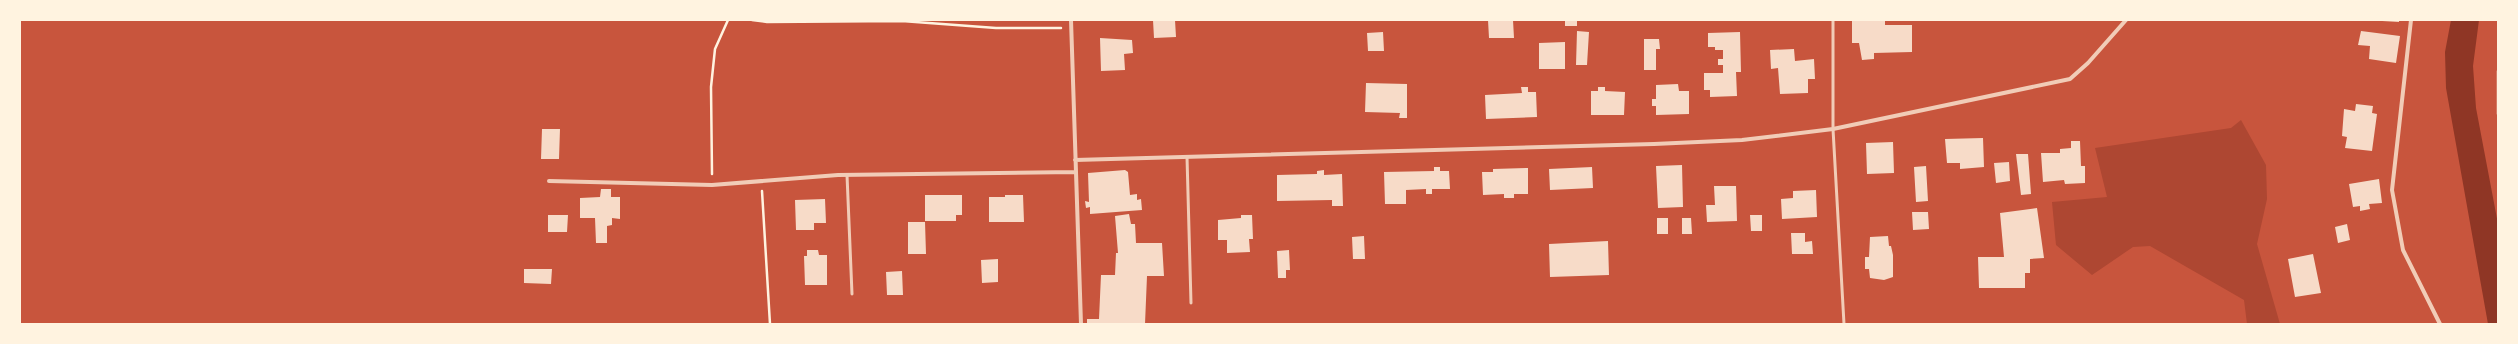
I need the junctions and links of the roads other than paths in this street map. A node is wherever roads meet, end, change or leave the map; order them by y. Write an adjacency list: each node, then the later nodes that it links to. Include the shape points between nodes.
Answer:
1 (1071, 20): 7 (street)
2 (1833, 20): 5 (lane)
3 (2126, 20): 5 (street, via 2088,63 2070,79)
4 (2411, 20): 15 (street, via 2392,190 2403,250)
5 (1833, 129): 6 (street, via 1742,140); 14 (lane)
6 (1187, 156): 7 (street); 12 (lane)
7 (1075, 160): 8 (street)
8 (1075, 172): 9 (street); 13 (street)
9 (847, 175): 10 (street, via 712,185); 11 (lane)
10 (549, 181)
11 (852, 294)
12 (1191, 302)
13 (1081, 324)
14 (1844, 324)
15 (2440, 324)

